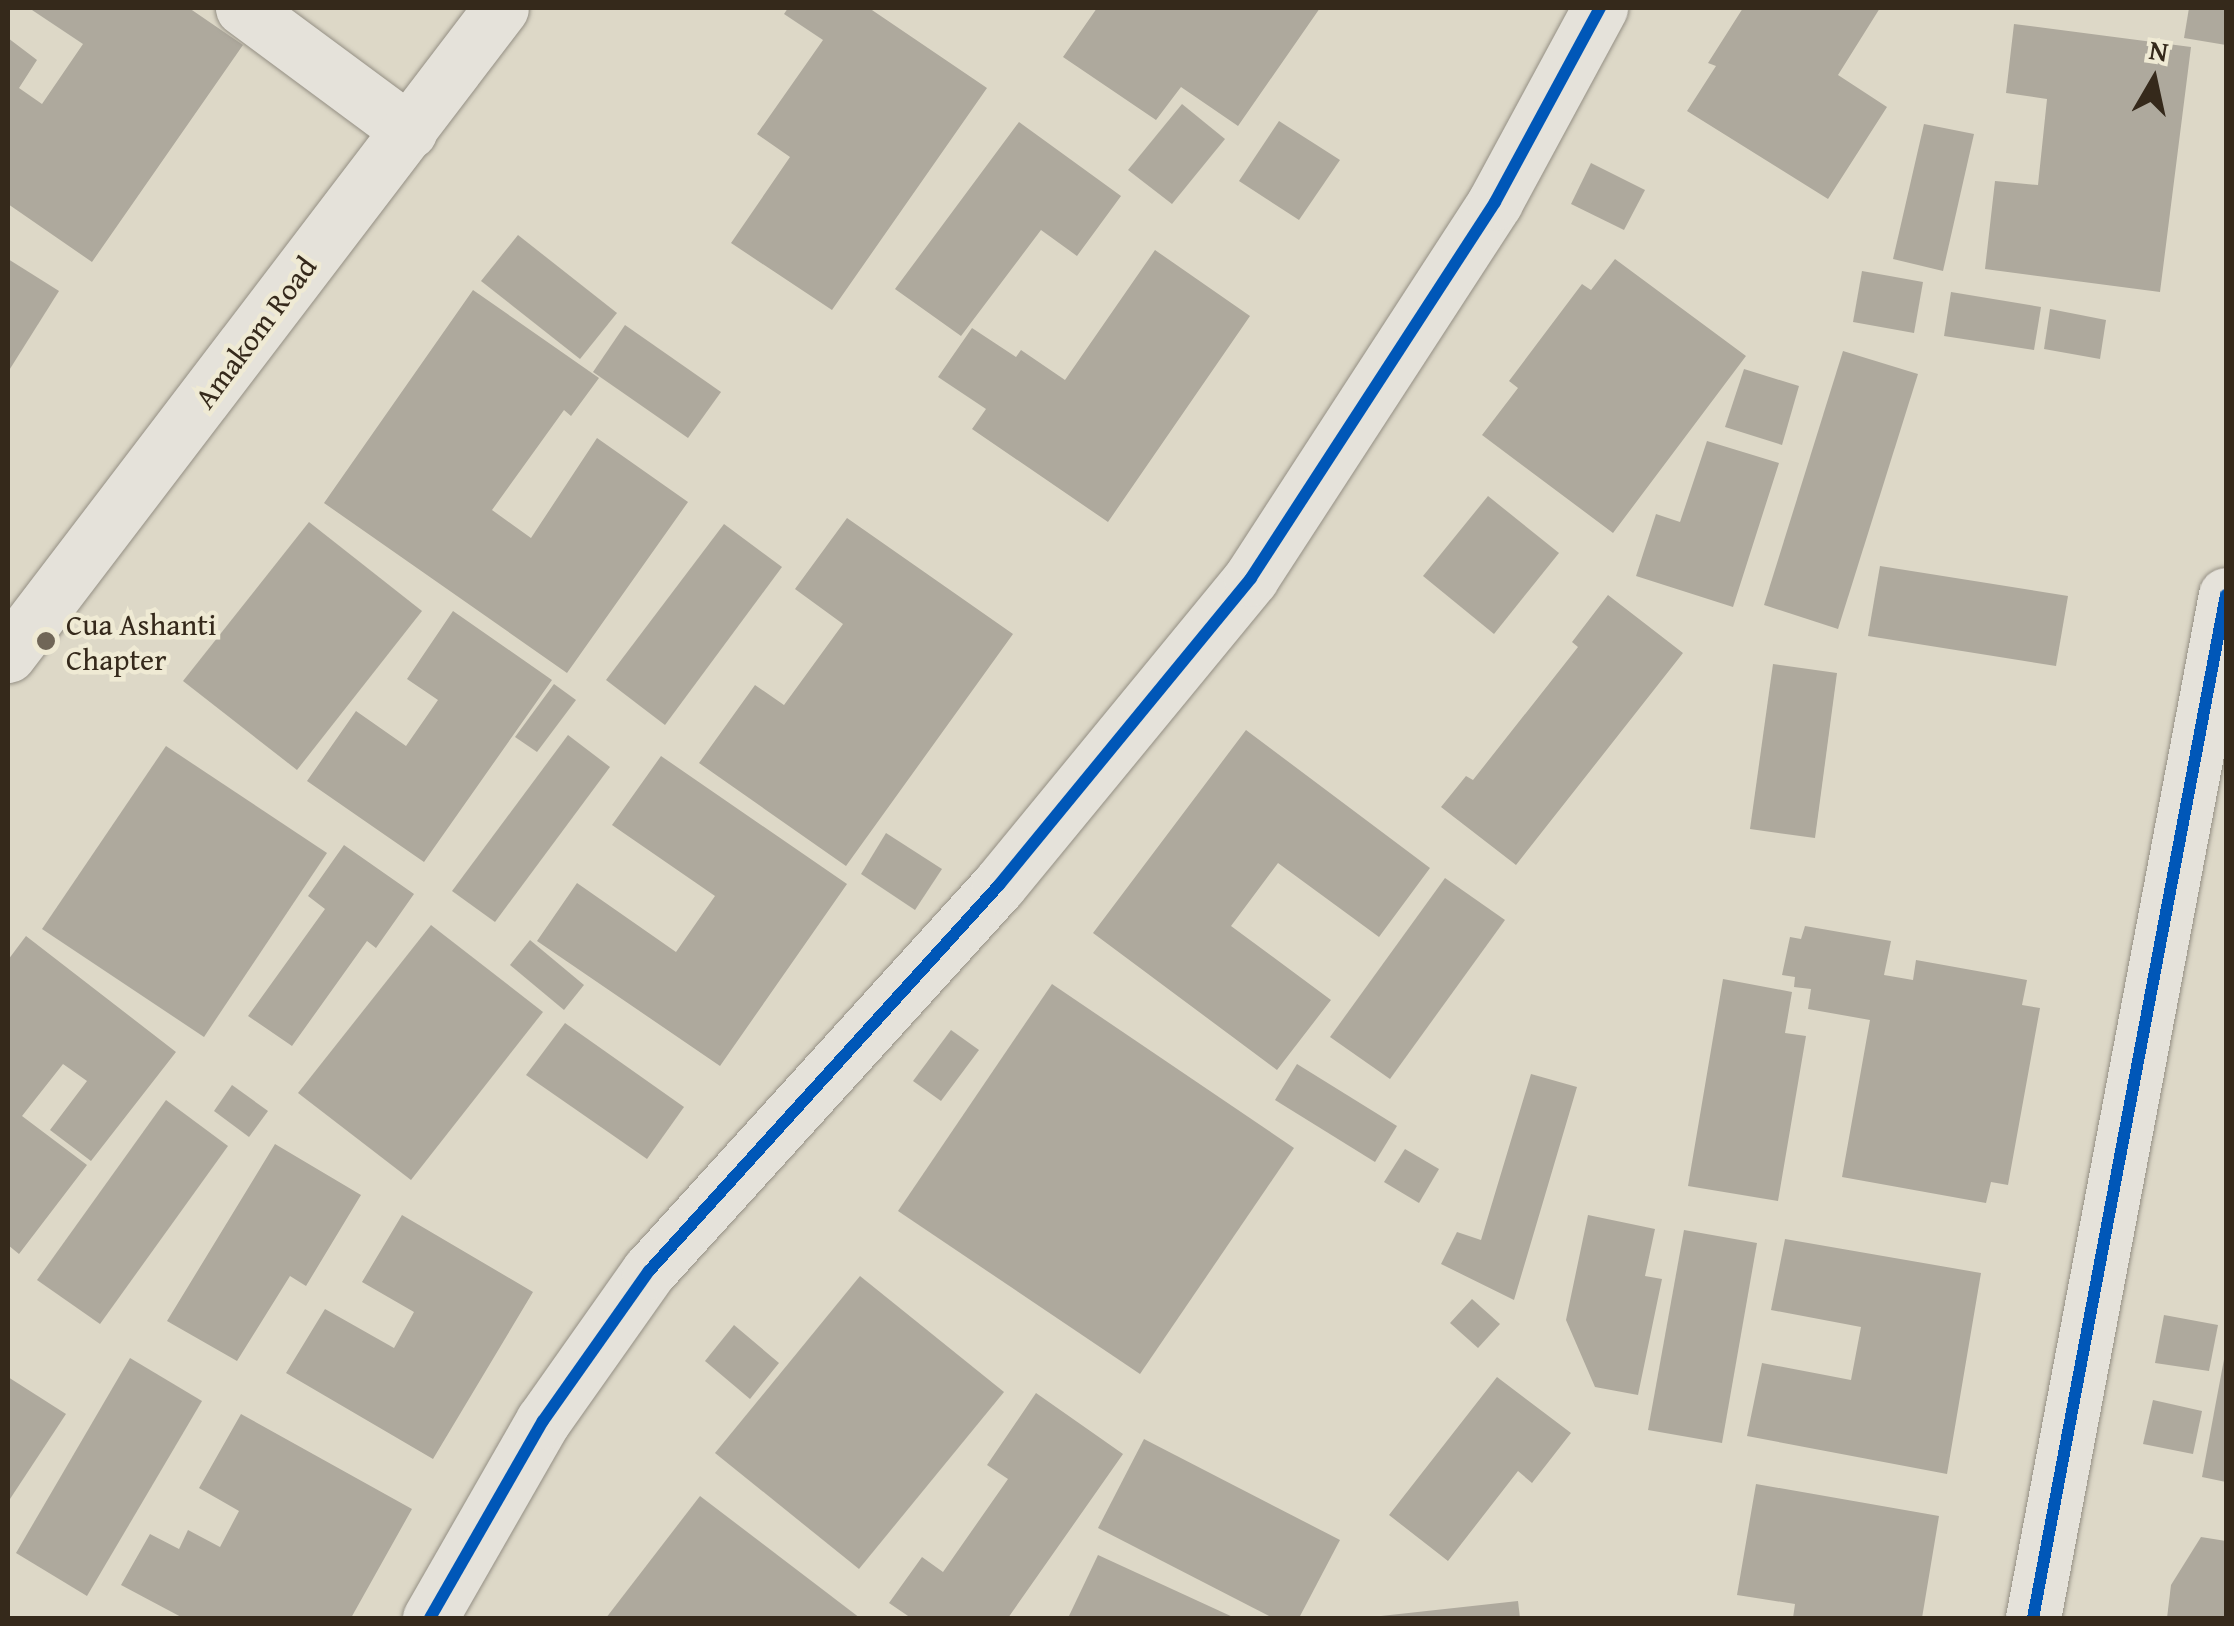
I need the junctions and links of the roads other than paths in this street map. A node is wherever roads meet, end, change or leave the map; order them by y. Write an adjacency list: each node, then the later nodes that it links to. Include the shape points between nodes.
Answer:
1 (242, 8): 4 (street)
2 (501, 8): 4 (street, Amakom Road)
3 (1600, 8): 7 (street, via 1495,202 1251,578 999,885 649,1271 544,1421)
4 (409, 131): 6 (street, Amakom Road)
5 (2226, 595): 8 (street)
6 (8, 655)
7 (430, 1618)
8 (2033, 1618)

